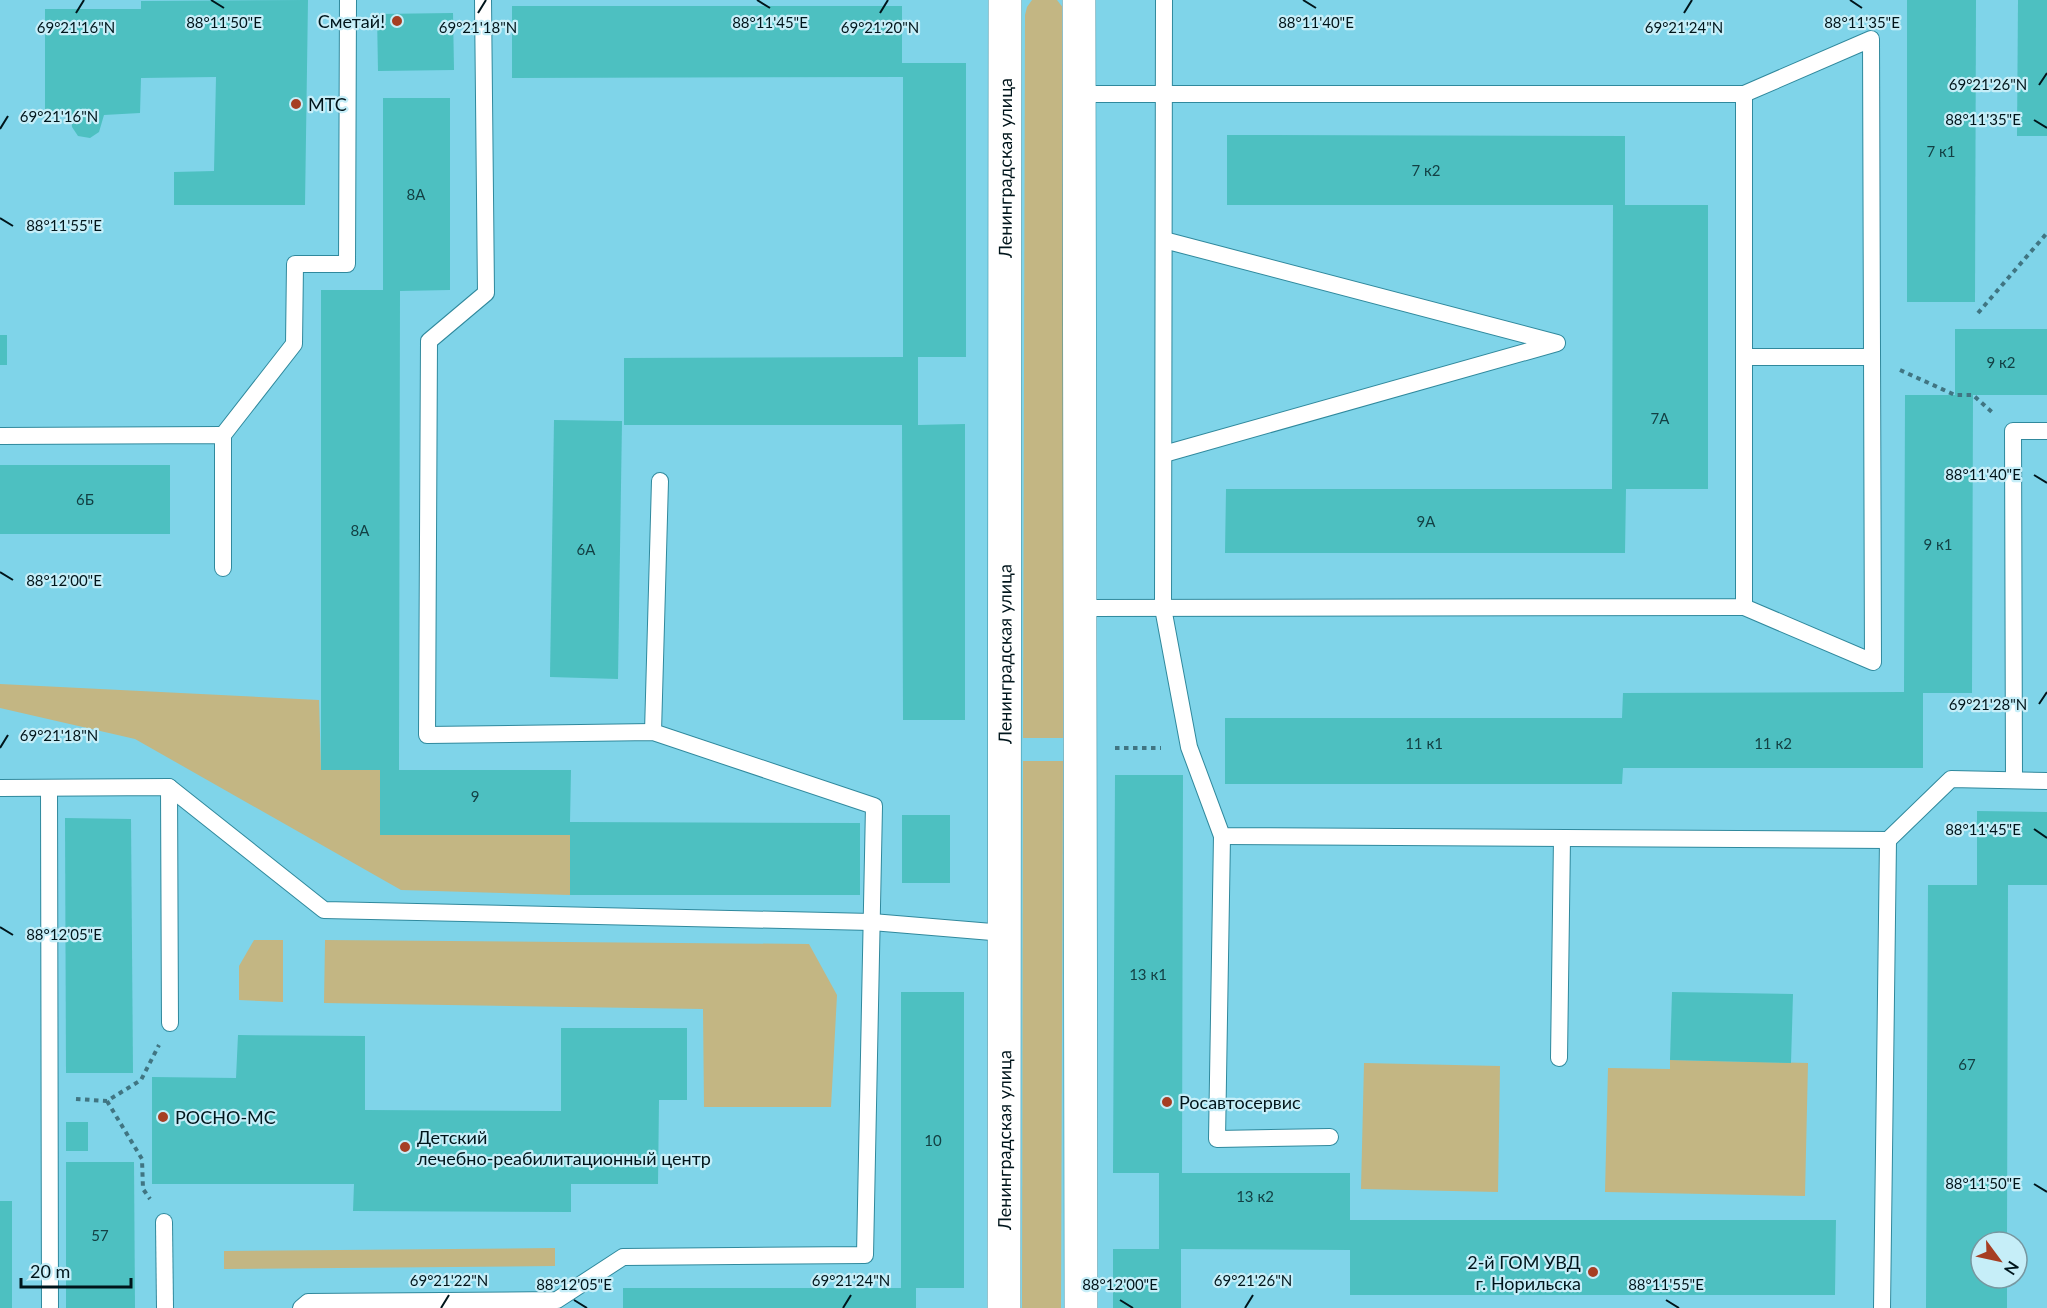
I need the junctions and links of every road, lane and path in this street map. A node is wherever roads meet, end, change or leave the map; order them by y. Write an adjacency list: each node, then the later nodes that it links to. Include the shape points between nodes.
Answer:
1 (348, 0): 16 (lane, via 348,264 295,264 294,344)
2 (483, 0): 24 (lane, via 486,293 429,341 427,735)
3 (1005, 0): 36 (street, Ленинградская улица)
4 (1079, 0): 6 (street)
5 (1164, 0): 7 (lane)
6 (1079, 94): 7 (lane); 22 (street)
7 (1164, 94): 8 (lane); 10 (lane)
8 (1744, 94): 12 (lane); 13 (lane, via 1871,39)
9 (2047, 233): 11 (path)
10 (1164, 240): 18 (lane); 18 (lane, via 1557,344)
11 (1978, 313)
12 (1744, 357): 13 (lane); 21 (lane)
13 (1872, 357): 14 (path, via 1955,395 1973,395); 21 (lane, via 1873,662)
14 (2013, 431): 15 (lane); 27 (lane)
15 (2047, 431)
16 (223, 435): 17 (lane); 20 (lane)
17 (0, 436)
18 (1164, 454): 23 (lane)
19 (660, 480): 24 (lane)
20 (224, 568)
21 (1744, 607): 23 (lane)
22 (1080, 608): 23 (lane); 26 (street)
23 (1163, 608): 25 (lane)
24 (653, 732): 35 (lane, via 874,806)
25 (1189, 747): 26 (path); 32 (lane)
26 (1080, 748): 47 (street)
27 (2014, 780): 28 (lane); 34 (lane, via 1952,779)
28 (2047, 780)
29 (169, 787): 31 (lane); 35 (lane, via 324,910); 37 (lane)
30 (0, 788): 31 (lane)
31 (49, 788): 39 (lane)
32 (1222, 836): 33 (lane); 41 (lane, via 1217,1138)
33 (1562, 838): 34 (lane); 38 (lane)
34 (1888, 840): 48 (lane)
35 (872, 922): 36 (lane); 45 (lane, via 865,1255 623,1257 557,1300 308,1302)
36 (1004, 933): 46 (street, Ленинградская улица)
37 (170, 1023): 40 (path, via 141,1080)
38 (1559, 1058)
39 (49, 1098): 40 (path); 43 (lane)
40 (107, 1101): 42 (path, via 142,1160 143,1189)
41 (1330, 1137)
42 (164, 1222): 44 (lane)
43 (50, 1308)
44 (165, 1308)
45 (301, 1308)
46 (1004, 1308)
47 (1081, 1308)
48 (1882, 1308)

